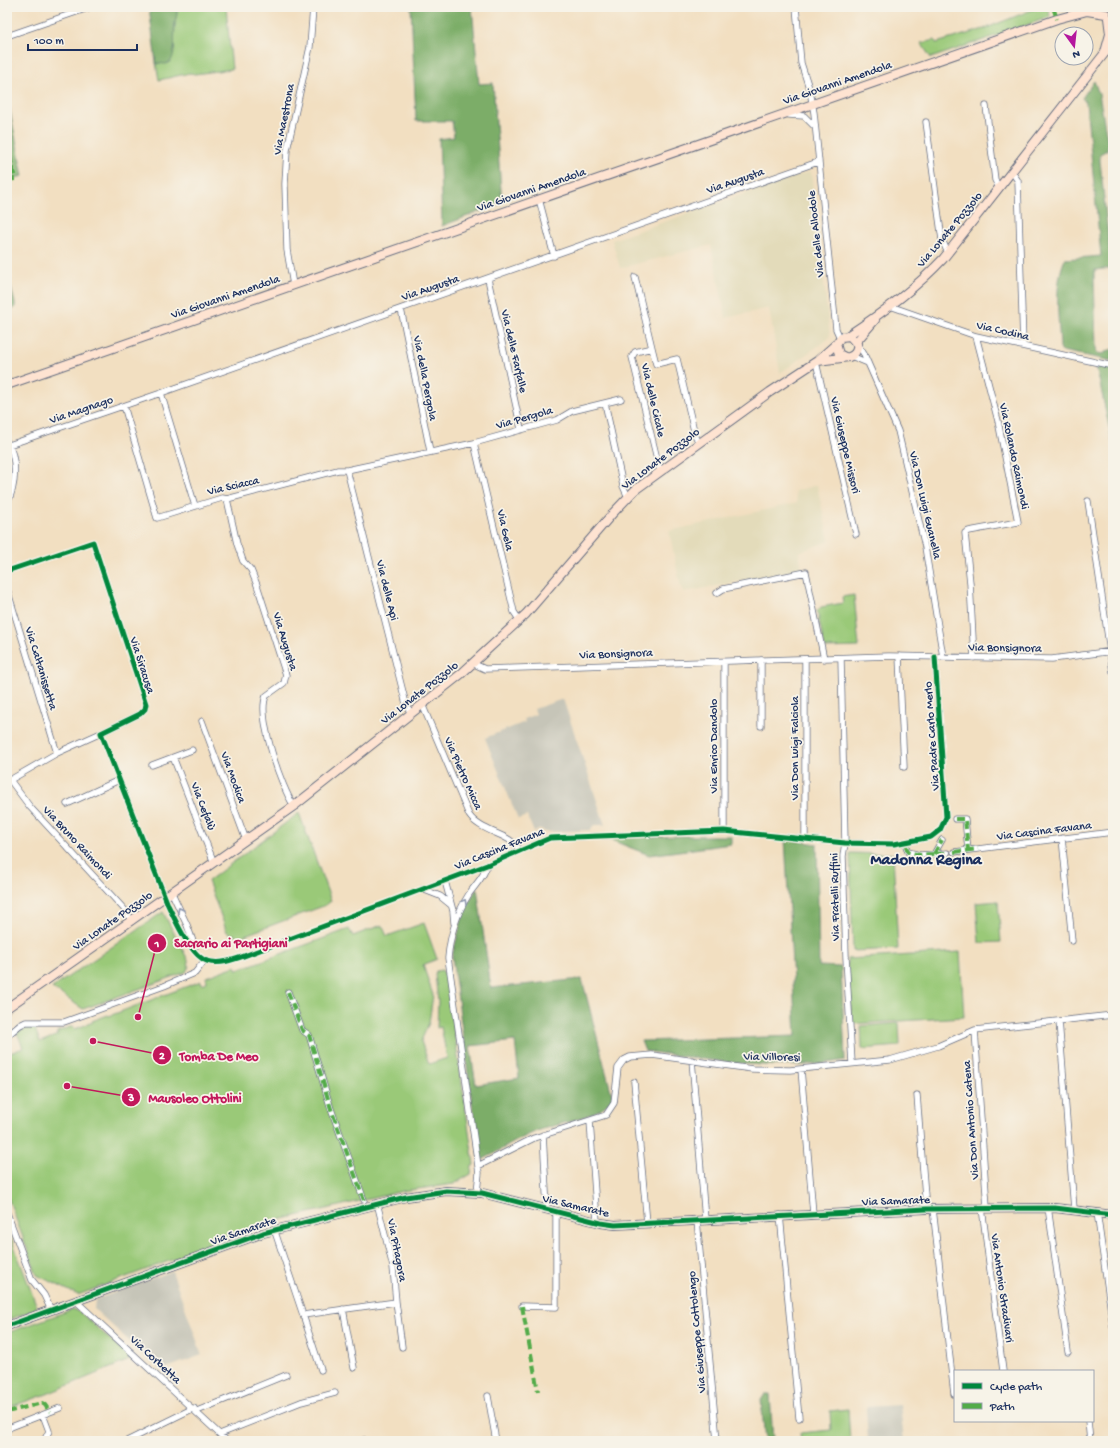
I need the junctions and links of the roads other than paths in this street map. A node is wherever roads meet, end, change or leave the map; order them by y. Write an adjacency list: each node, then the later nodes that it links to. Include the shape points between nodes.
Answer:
1 (91, 7): 7 (street)
2 (313, 7): 23 (street, Via Maestrona, via 310,47 287,150 287,250)
3 (796, 7): 10 (street, Via delle Allodole, via 801,63)
4 (1078, 7): 6 (street)
5 (1108, 15): 6 (street, via 1090,11); 9 (street, via 1110,38)
6 (1063, 17): 10 (street, Via Giovanni Amendola)
7 (7, 36)
8 (1113, 45): 9 (street)
9 (1104, 54): 16 (street, Via Lonate Pozzolo)
10 (812, 104): 12 (street, Via Giovanni Amendola); 14 (street, Via delle Allodole)
11 (986, 106): 17 (street, via 995,180)
12 (764, 120): 14 (street, via 799,115); 18 (street, Via Giovanni Amendola)
13 (926, 122): 19 (street, via 942,240)
14 (814, 126): 15 (street, Via delle Allodole)
15 (818, 162): 20 (street, Via Augusta); 28 (street, Via delle Allodole, via 836,329)
16 (1012, 172): 17 (street, Via Lonate Pozzolo); 30 (street, via 1018,182)
17 (1000, 188): 19 (street, Via Lonate Pozzolo)
18 (539, 198): 20 (street); 23 (street, Via Giovanni Amendola)
19 (948, 253): 24 (street, Via Lonate Pozzolo)
20 (554, 256): 22 (street, Via Augusta)
21 (635, 277): 31 (street, Via delle Cicale)
22 (488, 279): 25 (street, Via Augusta); 41 (street, Via delle Farfalle)
23 (293, 285): 36 (street, Via Giovanni Amendola)
24 (890, 306): 26 (street, Via Lonate Pozzolo); 27 (street, Via Codina)
25 (401, 309): 37 (street, Via Augusta); 45 (street, Via della Pergola)
26 (881, 313): 28 (street, Via Lonate Pozzolo); 29 (street)
27 (976, 336): 30 (street, Via Codina); 63 (street, Via Rolando Raimondi, via 998,421 1018,522 969,530 965,533)
28 (841, 339): 29 (street, via 853,338); 32 (street, via 839,354); 33 (street, Via Lonate Pozzolo)
29 (857, 343): 32 (street, via 857,350); 34 (street, Via Don Luigi Guanella)
30 (1023, 346): 35 (street, Via Codina)
31 (652, 348): 44 (street, via 656,364 677,359); 47 (street, Via delle Cicale, via 635,352 632,357)
32 (848, 356): 33 (street); 34 (street)
33 (816, 361): 44 (street, Via Lonate Pozzolo); 53 (street, Via Giuseppe Missori)
34 (868, 363): 61 (street, Via Don Luigi Guanella, via 898,431 927,554)
35 (1113, 366)
36 (7, 385)
37 (161, 393): 40 (street, Via Magnago); 52 (street)
38 (621, 399): 39 (street, Via Pergola)
39 (605, 403): 41 (street, Via Pergola, via 572,411 556,420); 48 (street, via 622,486)
40 (124, 406): 42 (street, Via Magnago); 52 (street, Via Sciacca, via 157,518)
41 (521, 429): 43 (street, Via Pergola)
42 (8, 443): 51 (street, Via Magnago, via 14,475 12,494)
43 (474, 443): 45 (street, Via Pergola); 57 (street, Via Gela, via 514,612)
44 (699, 443): 47 (street, Via Lonate Pozzolo)
45 (430, 451): 46 (street, Via Sciacca)
46 (347, 470): 49 (street, Via Sciacca, via 338,470); 71 (street, Via delle Api, via 388,637)
47 (660, 471): 48 (street, Via Lonate Pozzolo)
48 (628, 498): 57 (street, Via Lonate Pozzolo)
49 (227, 499): 52 (street, Via Sciacca, via 222,498); 83 (street, Via Augusta, via 237,544 243,561 251,570 257,585 286,675 284,683 266,696 263,711 280,778)
50 (1088, 500): 58 (street)
51 (7, 503)
52 (195, 506)
53 (856, 534)
54 (7, 571): 74 (street, Via Siracusa, via 93,542 146,704 140,714)
55 (7, 589): 76 (street, Via Caltanissetta)
56 (717, 593): 65 (street, via 723,589 806,572)
57 (520, 621): 68 (street, Via Lonate Pozzolo)
58 (1112, 652): 63 (street, Via Bonsignora, via 1060,659); 69 (street)
59 (899, 656): 60 (street, Via Bonsignora); 62 (street, Via Bonsignora); 79 (street)
60 (936, 657): 61 (street, Via Bonsignora); 84 (street, Via Padre Carlo Merlo)
61 (943, 657): 63 (street, Via Bonsignora)
62 (841, 658): 65 (street, Via Bonsignora); 92 (street, Via Fratelli Ruffini)
63 (974, 658)
64 (805, 659): 65 (street, Via Bonsignora); 66 (street, Via Bonsignora); 88 (street, Via Don Luigi Falciola)
65 (824, 659)
66 (761, 660): 67 (street, Via Bonsignora); 73 (street)
67 (724, 662): 68 (street, Via Bonsignora, via 485,669); 86 (street, Via Enrico Dandolo)
68 (474, 664): 70 (street, Via Lonate Pozzolo)
69 (1113, 672)
70 (422, 704): 71 (street, Via Lonate Pozzolo); 94 (street, Via Pietro Micca, via 469,815 483,828 515,843)
71 (411, 714): 83 (street, Via Lonate Pozzolo)
72 (202, 721): 90 (street, Via Modica)
73 (761, 726)
74 (101, 733): 76 (street); 81 (street)
75 (192, 750): 77 (street)
76 (57, 753): 80 (street)
77 (173, 757): 78 (street); 99 (street, Via Cefalù)
78 (152, 765)
79 (904, 767)
80 (9, 780): 106 (street, Via Bruno Raimondi)
81 (119, 780): 82 (street); 104 (street)
82 (67, 804)
83 (294, 806): 90 (street, Via Lonate Pozzolo)
84 (946, 813): 92 (street, Via Cascina Favana, via 942,827 932,837 905,842)
85 (955, 820): 95 (street, via 964,819)
86 (724, 831): 88 (street, Via Cascina Favana); 94 (street, Via Cascina Favana, via 553,837)
87 (1113, 832): 89 (street, Via Cascina Favana)
88 (805, 838): 92 (street, Via Cascina Favana)
89 (1062, 838): 95 (street, Via Cascina Favana); 108 (street)
90 (246, 840): 99 (street, Via Lonate Pozzolo)
91 (942, 840): 98 (street)
92 (845, 843): 118 (street, Via Fratelli Ruffini, via 843,856 846,957)
93 (906, 846): 98 (street, via 908,852 915,855)
94 (519, 850): 100 (street, Via Cascina Favana)
95 (968, 850): 96 (street, Via Cascina Favana)
96 (954, 852)
97 (947, 853): 98 (street)
98 (934, 854)
99 (214, 863): 103 (street, Via Lonate Pozzolo)
100 (487, 865): 101 (street, Via Cascina Favana); 107 (street, Via Cascina Favana, one-way to 100, via 464,902)
101 (445, 881): 102 (street, Via Cascina Favana); 105 (street, Via Cascina Favana)
102 (422, 889): 105 (street, via 440,896); 110 (street, Via Cascina Favana, via 238,958 216,962)
103 (172, 893): 104 (street, Via Lonate Pozzolo); 109 (street, one-way to 103)
104 (165, 898): 106 (street, Via Lonate Pozzolo); 109 (street, via 177,924)
105 (451, 906): 107 (street, Via Cascina Favana)
106 (132, 921): 112 (street, Via Lonate Pozzolo)
107 (454, 925): 124 (street, Via Cascina Favana, via 449,968)
108 (1072, 940)
109 (198, 955): 110 (street)
110 (205, 960): 116 (street, via 195,973 164,986 64,1022 26,1022)
111 (288, 992): 126 (street, via 302,1030 309,1035 331,1109)
112 (7, 1008)
113 (1113, 1015): 114 (street, Via Villoresi)
114 (1059, 1022): 115 (street, Via Villoresi); 132 (street)
115 (975, 1030): 118 (street, Via Villoresi, via 938,1046 898,1058); 128 (street, Via Don Antonio Catena)
116 (7, 1036)
117 (692, 1060): 119 (street, Via Villoresi, via 760,1069); 122 (street, Via Villoresi, via 652,1055 627,1058 618,1068 613,1107 606,1115); 139 (street)
118 (852, 1063): 119 (street, Via Villoresi)
119 (800, 1069): 136 (street)
120 (634, 1082): 141 (street)
121 (917, 1095): 131 (street, Via Samarate)
122 (590, 1121): 123 (street, Via Villoresi); 140 (street)
123 (543, 1135): 124 (street, Via Villoresi); 130 (street)
124 (478, 1166): 125 (street, Via Cascina Favana)
125 (477, 1192): 127 (street, Via Samarate, via 430,1193); 130 (street, Via Samarate)
126 (364, 1200)
127 (377, 1203): 142 (street, Via Samarate); 144 (street, Via Pitagora, via 393,1267)
128 (984, 1208): 129 (street, Via Samarate); 131 (street, Via Samarate); 155 (street, Via Antonio Stradivari)
129 (1048, 1208): 132 (street, Via Samarate); 152 (street)
130 (547, 1209): 133 (street, Via Samarate)
131 (929, 1209): 136 (street, Via Samarate); 158 (street, Via Samarate)
132 (1074, 1209): 134 (street, Via Samarate)
133 (556, 1211): 140 (street, Via Samarate); 145 (street, via 556,1307)
134 (1096, 1212): 138 (street, Via Samarate); 150 (street)
135 (7, 1213): 147 (street, via 32,1280 47,1299)
136 (813, 1214): 137 (street, Via Samarate)
137 (780, 1215): 139 (street, Via Samarate); 163 (street)
138 (1113, 1215)
139 (701, 1220): 141 (street, Via Samarate); 171 (street, Via Giuseppe Cottolengo)
140 (597, 1222): 141 (street, Via Samarate, via 618,1225)
141 (647, 1223)
142 (274, 1229): 143 (street, Via Samarate); 148 (street)
143 (76, 1301): 147 (street, Via Samarate); 161 (street, Via Corbetta)
144 (396, 1302): 146 (street); 151 (street, Via Pitagora)
145 (522, 1306)
146 (343, 1309): 148 (street); 153 (street)
147 (51, 1310): 149 (street, Via Samarate)
148 (303, 1315): 154 (street)
149 (7, 1326)
150 (1113, 1326)
151 (402, 1347)
152 (1068, 1352)
153 (354, 1368)
154 (321, 1370)
155 (1003, 1370)
156 (286, 1375): 161 (street)
157 (335, 1393): 166 (street, via 301,1402)
158 (954, 1394)
159 (488, 1396): 170 (street)
160 (60, 1408): 162 (street)
161 (195, 1410): 166 (street, Via Corbetta); 168 (street)
162 (43, 1415): 165 (street); 167 (street, via 49,1431)
163 (799, 1418)
164 (1088, 1422): 172 (street)
165 (8, 1428)
166 (220, 1434): 169 (street, Via Corbetta)
167 (44, 1441)
168 (127, 1441)
169 (227, 1441)
170 (496, 1441)
171 (717, 1441)
172 (1090, 1441)

